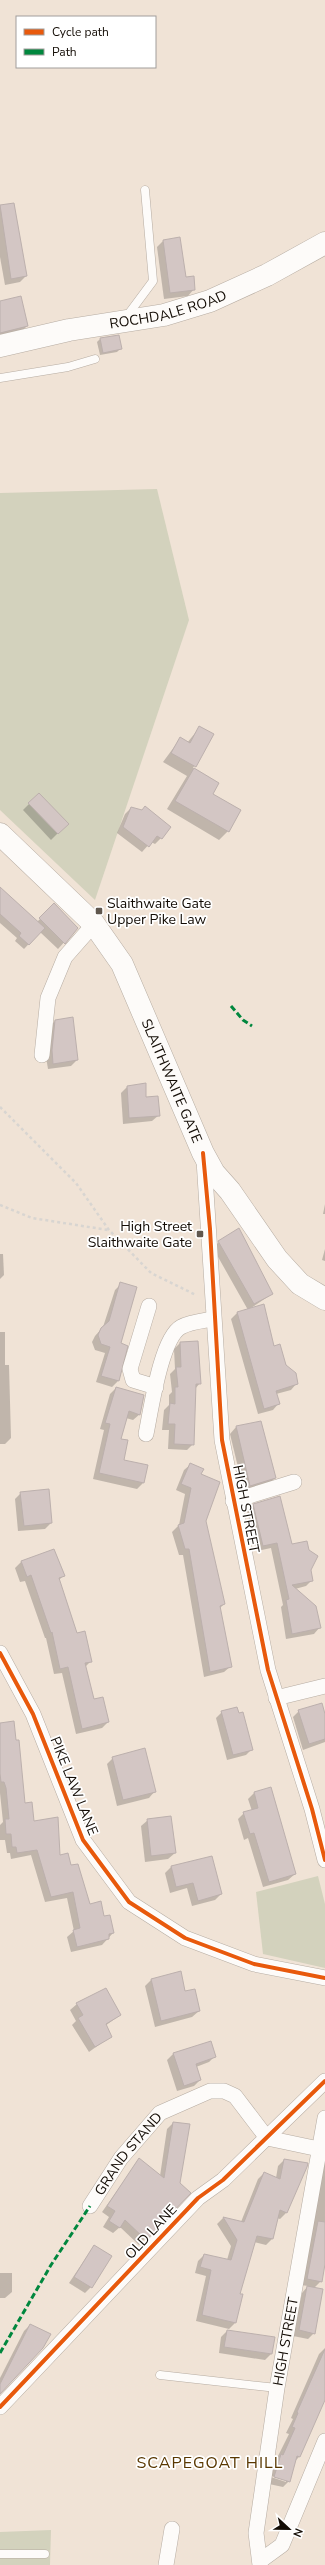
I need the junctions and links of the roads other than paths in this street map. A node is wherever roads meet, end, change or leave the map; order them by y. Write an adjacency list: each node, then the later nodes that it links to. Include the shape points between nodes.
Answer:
1 (145, 190): 3 (lane, via 153,280)
2 (325, 243): 3 (street, ROCHDALE ROAD, via 267,275 210,301 164,314)
3 (124, 320): 4 (street, ROCHDALE ROAD)
4 (0, 346)
5 (95, 359): 6 (lane, via 68,367)
6 (0, 378)
7 (0, 834): 8 (street, SLAITHWAITE GATE)
8 (94, 924): 9 (street, via 65,958 48,998); 10 (street, SLAITHWAITE GATE, via 122,964)
9 (42, 1055)
10 (203, 1153): 11 (street, SLAITHWAITE GATE, via 214,1173 230,1191 276,1259 300,1284); 13 (street, HIGH STREET, via 210,1230)
11 (325, 1299)
12 (149, 1306): 14 (street, via 130,1368 133,1380)
13 (213, 1319): 14 (street, via 197,1321 179,1328 165,1345); 17 (street, HIGH STREET, via 222,1440)
14 (156, 1387): 15 (street)
15 (146, 1434)
16 (294, 1482): 17 (street)
17 (233, 1501): 20 (street, HIGH STREET)
18 (0, 1653): 23 (street, PIKE LAW LANE, via 33,1714 83,1840 129,1902 185,1938 247,1962)
19 (325, 1686): 20 (street)
20 (276, 1698): 21 (street, HIGH STREET)
21 (318, 1807): 22 (street, HIGH STREET)
22 (325, 1860)
23 (325, 1978)
24 (325, 2081): 26 (street, OLD LANE)
25 (325, 2118): 27 (street, HIGH STREET)
26 (267, 2138): 27 (street); 28 (street, GRAND STAND, via 235,2096 224,2091 210,2091 160,2113 121,2158); 31 (street, OLD LANE, via 223,2180 198,2198)
27 (319, 2149): 30 (street, HIGH STREET)
28 (90, 2206)
29 (160, 2375): 30 (lane)
30 (277, 2388): 36 (street, HIGH STREET, via 256,2533)
31 (0, 2407)
32 (325, 2441): 36 (street, via 282,2545)
33 (172, 2529): 37 (street)
34 (0, 2554): 35 (lane)
35 (45, 2554)
36 (260, 2563)
37 (166, 2565)

